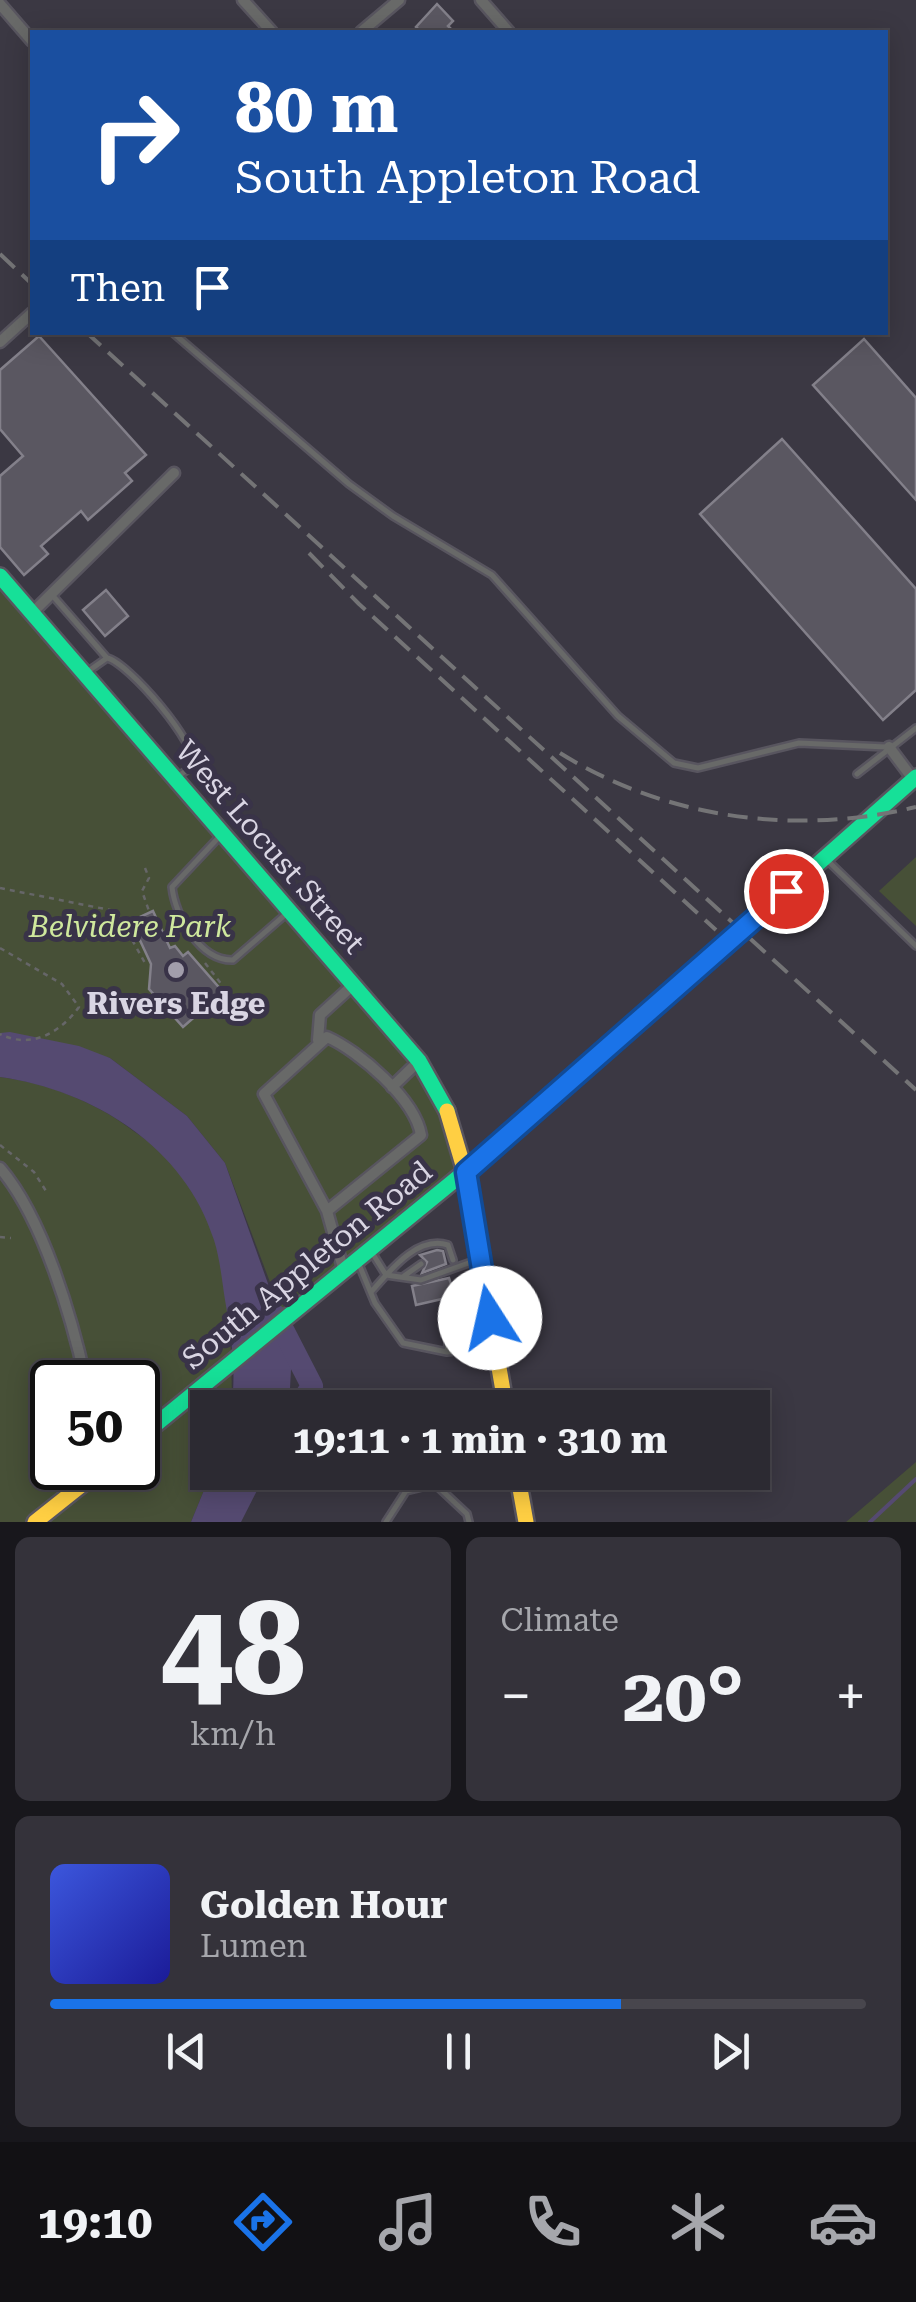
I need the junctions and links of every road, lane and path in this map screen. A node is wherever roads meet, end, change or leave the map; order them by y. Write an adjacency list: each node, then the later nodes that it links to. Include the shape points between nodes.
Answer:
1 (243, 0): 5 (street)
2 (398, 0): 6 (street)
3 (481, 0): 7 (street)
4 (0, 4): 8 (street)
5 (270, 30)
6 (363, 30)
7 (507, 30)
8 (30, 39)
9 (30, 315): 11 (street)
10 (175, 335): 19 (lane, via 349,484 492,575 618,716 674,764 698,768 799,744)
11 (0, 342)
12 (174, 474): 14 (street)
13 (0, 576): 15 (main road, West Locust Street)
14 (52, 594): 15 (street); 16 (lane)
15 (32, 613): 17 (main road, West Locust Street)
16 (106, 658): 17 (lane); 21 (lane, via 129,669 192,748 194,766)
17 (84, 674): 21 (main road, West Locust Street)
18 (916, 728): 19 (lane)
19 (888, 747): 20 (lane); 22 (street)
20 (858, 774)
21 (174, 778): 23 (main road, West Locust Street)
22 (915, 778): 24 (main road, South Appleton Road)
23 (222, 834): 28 (main road, West Locust Street); 28 (lane, via 172,888 185,925 205,949 228,960)
24 (825, 858): 29 (lane); 41 (main road, South Appleton Road)
25 (145, 868): 27 (path, via 149,878 142,891)
26 (0, 888): 31 (path, via 110,910)
27 (149, 911)
28 (289, 911): 33 (main road, West Locust Street)
29 (916, 946)
30 (0, 948): 35 (path, via 62,984 79,1007 62,1029 39,1038)
31 (145, 963)
32 (204, 963): 34 (path)
33 (352, 985): 36 (street, via 320,1015); 37 (main road, West Locust Street)
34 (236, 1003)
35 (0, 1034)
36 (318, 1040): 38 (street, via 338,1042); 43 (street, via 264,1094)
37 (419, 1061): 38 (street); 41 (main road, West Locust Street, via 449,1114)
38 (392, 1088): 43 (street, via 422,1135)
39 (0, 1144): 42 (path)
40 (0, 1168): 56 (street, via 60,1286)
41 (466, 1172): 46 (main road, South Appleton Road); 47 (main road, West Locust Street)
42 (46, 1190)
43 (327, 1211): 46 (street)
44 (0, 1238): 45 (path)
45 (11, 1238)
46 (356, 1258): 50 (lane); 52 (lane); 58 (main road, South Appleton Road)
47 (480, 1259): 48 (lane); 54 (main road, West Locust Street)
48 (463, 1263): 50 (lane, via 449,1259 448,1245 440,1242 416,1249); 51 (lane, via 421,1280)
49 (421, 1264): 51 (lane)
50 (386, 1276): 51 (lane); 52 (lane)
51 (402, 1278)
52 (370, 1292): 55 (lane, via 402,1343)
53 (453, 1302): 55 (lane)
54 (496, 1346): 55 (lane); 57 (main road, West Locust Street)
55 (447, 1352)
56 (80, 1360)
57 (503, 1390)
58 (160, 1421)
59 (75, 1490): 61 (main road)
60 (520, 1490): 64 (main road)
61 (35, 1522)
62 (386, 1522): 63 (lane, via 406,1491 435,1484)
63 (469, 1522)
64 (526, 1522)

